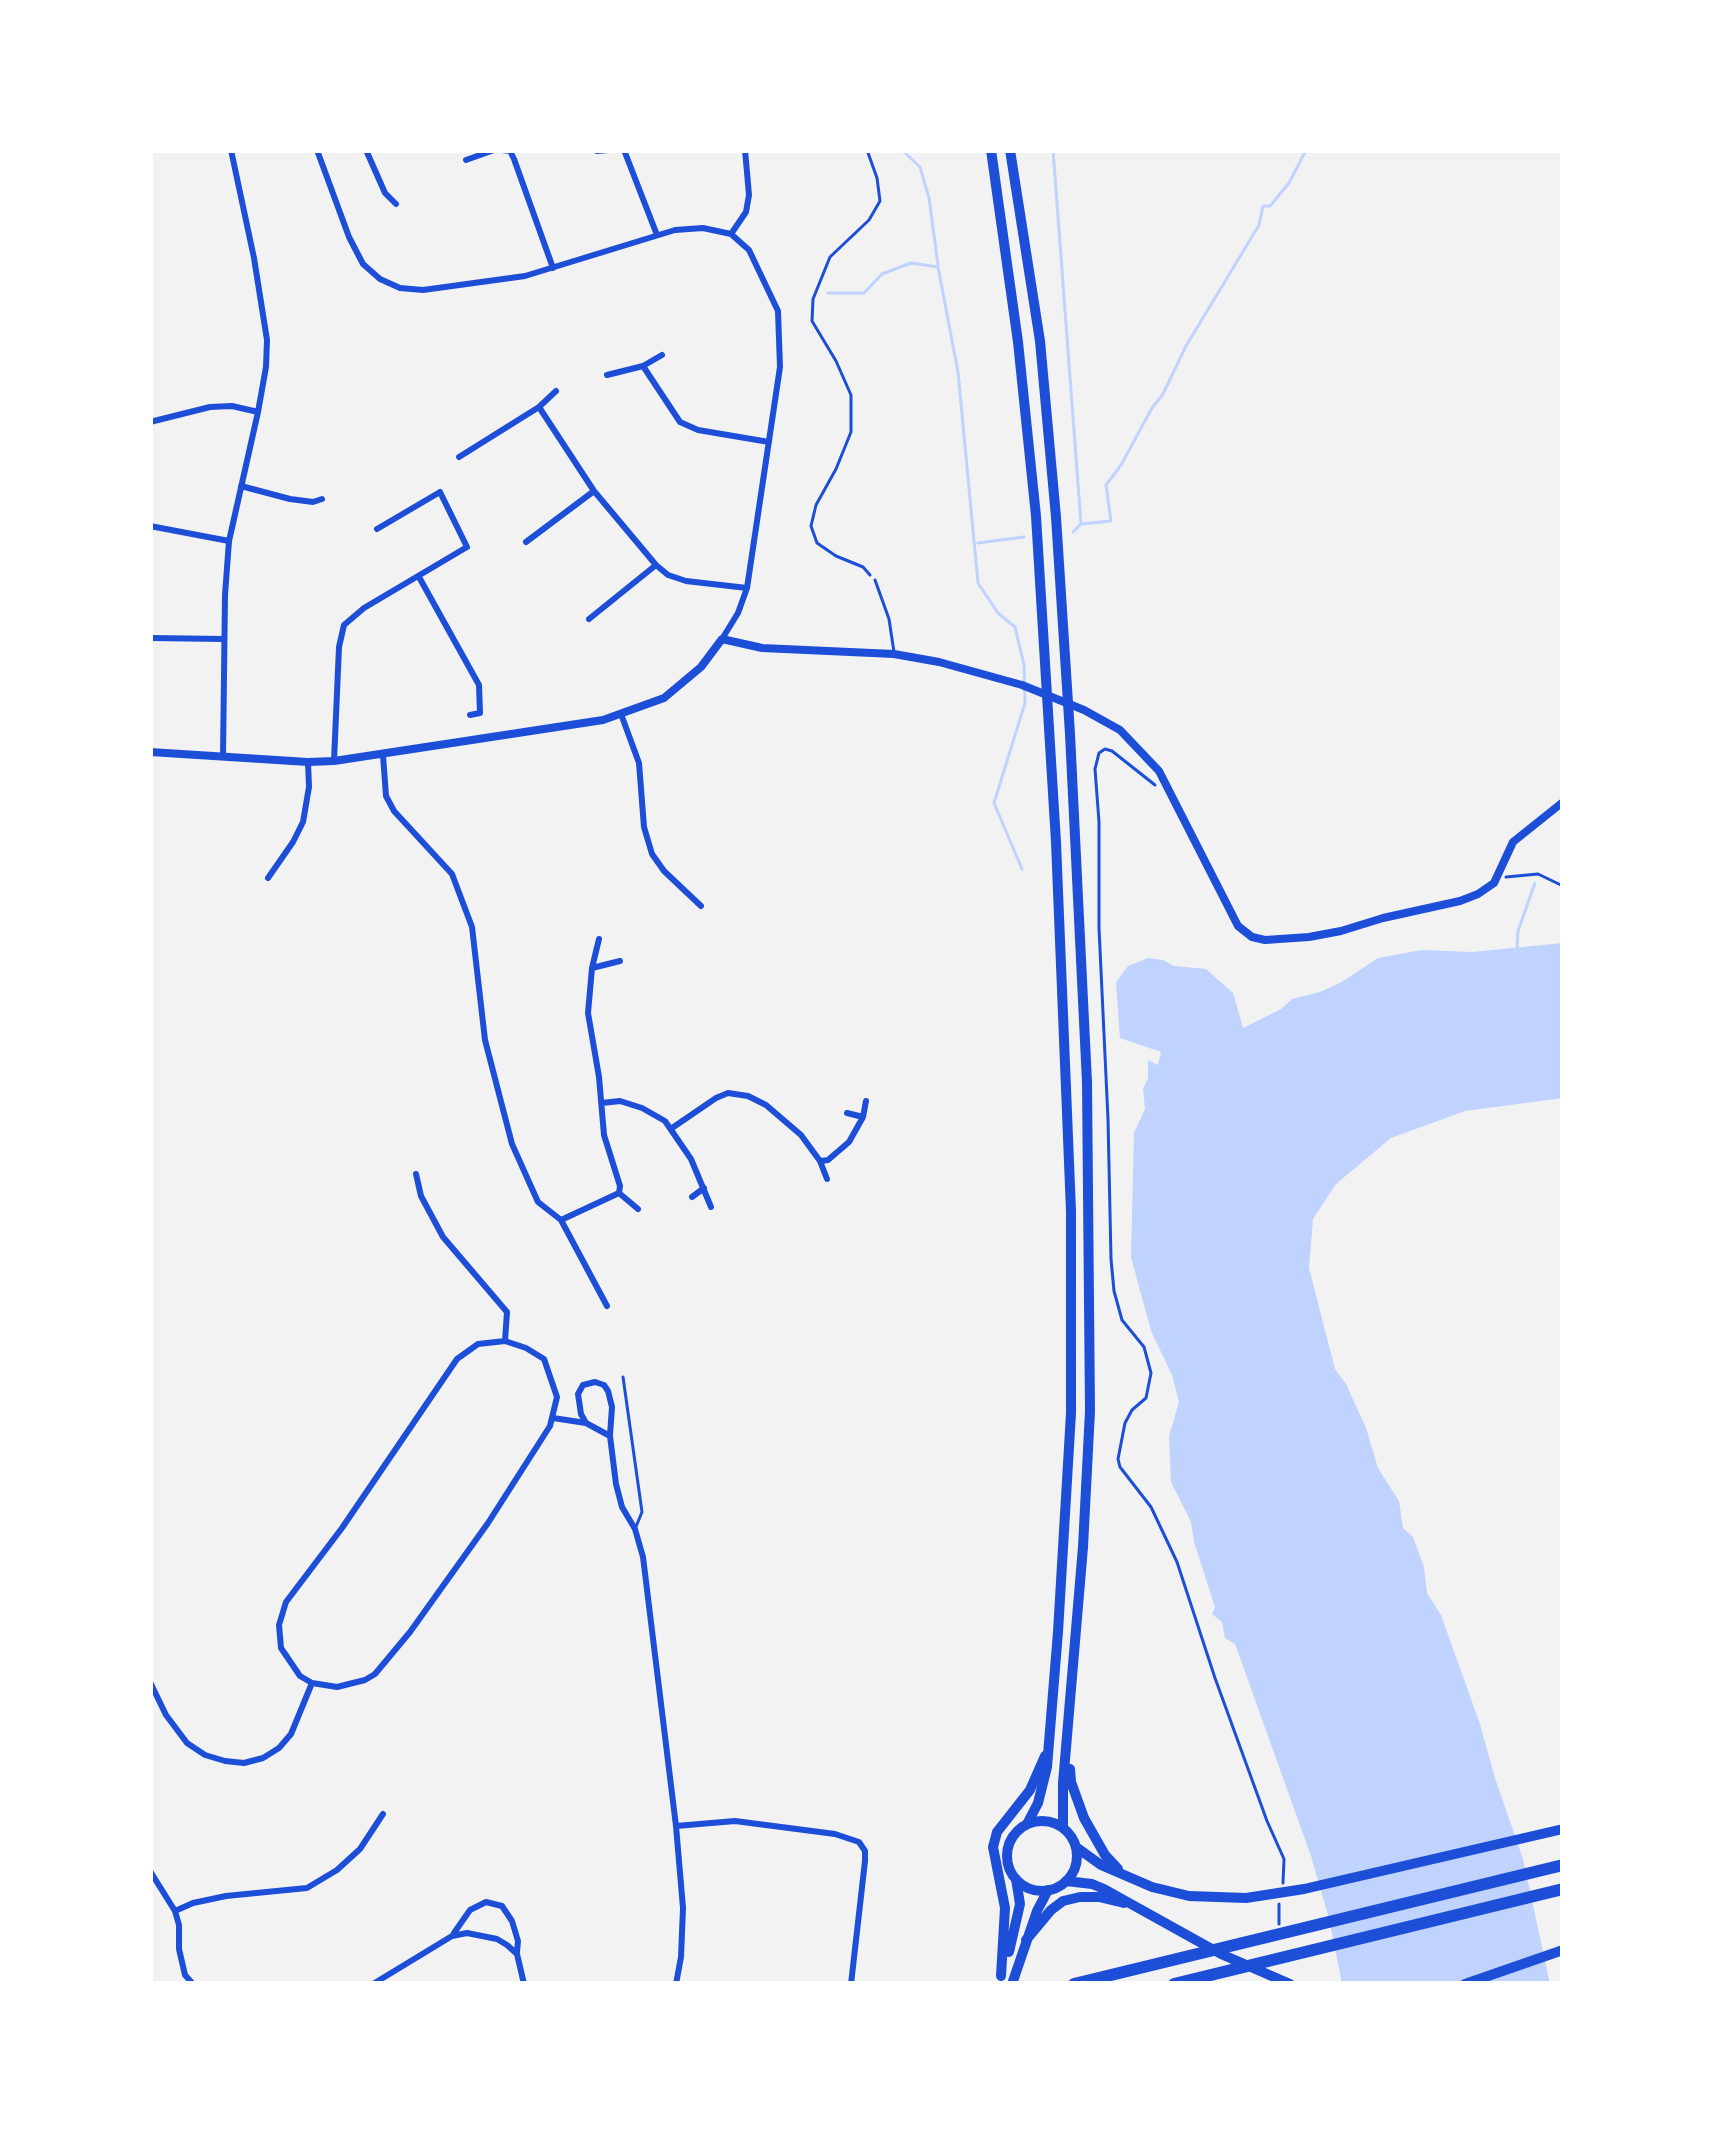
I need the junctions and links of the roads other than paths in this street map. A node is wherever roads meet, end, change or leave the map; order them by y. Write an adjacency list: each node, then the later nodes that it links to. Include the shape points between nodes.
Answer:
1 (230, 150): 21 (street, via 265,319)
2 (317, 150): 15 (street, via 349,237 380,279 423,290)
3 (366, 150): 12 (street)
4 (504, 150): 11 (street); 15 (street)
5 (608, 150): 10 (street)
6 (624, 150): 14 (street)
7 (745, 150): 13 (street, via 746,212)
8 (991, 150): 78 (main road, via 1036,516 1070,1210 1070,1413)
9 (1010, 150): 77 (main road, via 1040,341 1056,517 1087,1082 1090,1411)
10 (597, 151)
11 (466, 160)
12 (396, 204)
13 (731, 235): 14 (street, via 703,228); 23 (street, via 749,250 778,311)
14 (657, 236): 15 (street)
15 (553, 268)
16 (662, 355): 17 (street)
17 (644, 367): 18 (street); 23 (street, via 680,422)
18 (607, 375)
19 (556, 392): 20 (street)
20 (539, 407): 24 (street); 26 (street)
21 (258, 412): 22 (street, via 210,407); 25 (street)
22 (150, 422)
23 (770, 442): 35 (street)
24 (459, 457)
25 (241, 486): 27 (street, via 290,500); 30 (street)
26 (594, 491): 31 (street); 32 (street)
27 (322, 499)
28 (150, 526): 30 (street)
29 (377, 529): 33 (street, via 440,492 467,548)
30 (229, 541): 38 (street)
31 (526, 542)
32 (656, 565): 35 (street, via 686,581); 36 (street)
33 (419, 577): 41 (street, via 478,685 480,713); 46 (street, via 344,625)
34 (874, 580): 40 (lane)
35 (747, 587): 39 (street)
36 (589, 619)
37 (150, 638): 38 (street)
38 (224, 639): 45 (street)
39 (722, 639): 40 (street); 42 (street, via 664,698)
40 (894, 654): 48 (street, via 1042,692 1130,739 1159,771 1238,926 1252,938 1341,931 1478,894 1494,883 1514,842)
41 (470, 715)
42 (621, 715): 44 (street); 50 (street, via 639,764 652,854)
43 (150, 752): 45 (street)
44 (383, 755): 46 (street); 67 (street, via 392,807 452,874 464,902 485,1040 512,1144 538,1202)
45 (223, 757): 47 (street)
46 (334, 761): 47 (street)
47 (308, 762): 49 (street, via 303,822)
48 (1563, 802)
49 (268, 878)
50 (701, 906)
51 (599, 939): 53 (street)
52 (620, 961): 53 (street)
53 (592, 968): 55 (street, via 588,1013)
54 (866, 1101): 57 (street)
55 (602, 1103): 58 (street, via 620,1100); 63 (street)
56 (847, 1113): 57 (street)
57 (863, 1117): 59 (street, via 849,1142)
58 (672, 1128): 59 (street, via 716,1098 748,1096 784,1118); 62 (street)
59 (820, 1161): 61 (street)
60 (416, 1174): 69 (street, via 442,1237 507,1312)
61 (827, 1179)
62 (704, 1188): 64 (street); 65 (street)
63 (619, 1193): 66 (street); 67 (street)
64 (692, 1197)
65 (711, 1207)
66 (638, 1209)
67 (561, 1220): 68 (street)
68 (607, 1306)
69 (505, 1341): 71 (street, via 544,1360 557,1396); 76 (street, via 478,1344 457,1359 286,1602 281,1648)
70 (623, 1377): 74 (lane, via 643,1512)
71 (553, 1418): 72 (street); 76 (street, via 488,1523 375,1674 352,1685)
72 (586, 1424): 73 (street); 73 (street, via 578,1394 595,1382 608,1391)
73 (610, 1436): 74 (street, via 622,1507)
74 (635, 1529): 81 (street)
75 (150, 1682): 76 (street, via 188,1743 244,1762 279,1748)
76 (312, 1684)
77 (1068, 1742): 82 (main road); 87 (main road, via 1076,1801)
78 (1048, 1751): 80 (main road); 98 (main road, via 993,1847 1005,1908)
79 (383, 1814): 93 (street, via 360,1849 307,1888 226,1896)
80 (1028, 1824): 82 (main road); 88 (main road, via 1009,1844)
81 (676, 1826): 102 (street, via 683,1908); 103 (street, via 735,1821 859,1842 866,1861)
82 (1063, 1828): 84 (main road)
83 (1563, 1829): 87 (main road, via 1274,1895 1218,1899)
84 (1076, 1847): 87 (main road); 89 (main road)
85 (1563, 1865): 104 (highway)
86 (150, 1871): 93 (street)
87 (1126, 1877)
88 (1016, 1879): 91 (main road); 98 (main road, via 1020,1904)
89 (1066, 1881): 91 (main road); 92 (main road)
90 (1563, 1889): 105 (highway)
91 (1048, 1890): 95 (main road)
92 (1130, 1905): 95 (main road, via 1099,1897 1064,1901); 106 (main road)
93 (175, 1911): 99 (street)
94 (452, 1936): 97 (street, via 497,1939); 97 (street, via 470,1910 502,1906); 100 (street)
95 (1026, 1940): 98 (main road)
96 (1563, 1950): 107 (main road)
97 (517, 1954): 101 (street)
98 (1004, 1981)
99 (193, 1984)
100 (373, 1984)
101 (524, 1984)
102 (676, 1984)
103 (851, 1984)
104 (1074, 1984)
105 (1174, 1984)
106 (1291, 1984)
107 (1465, 1984)

